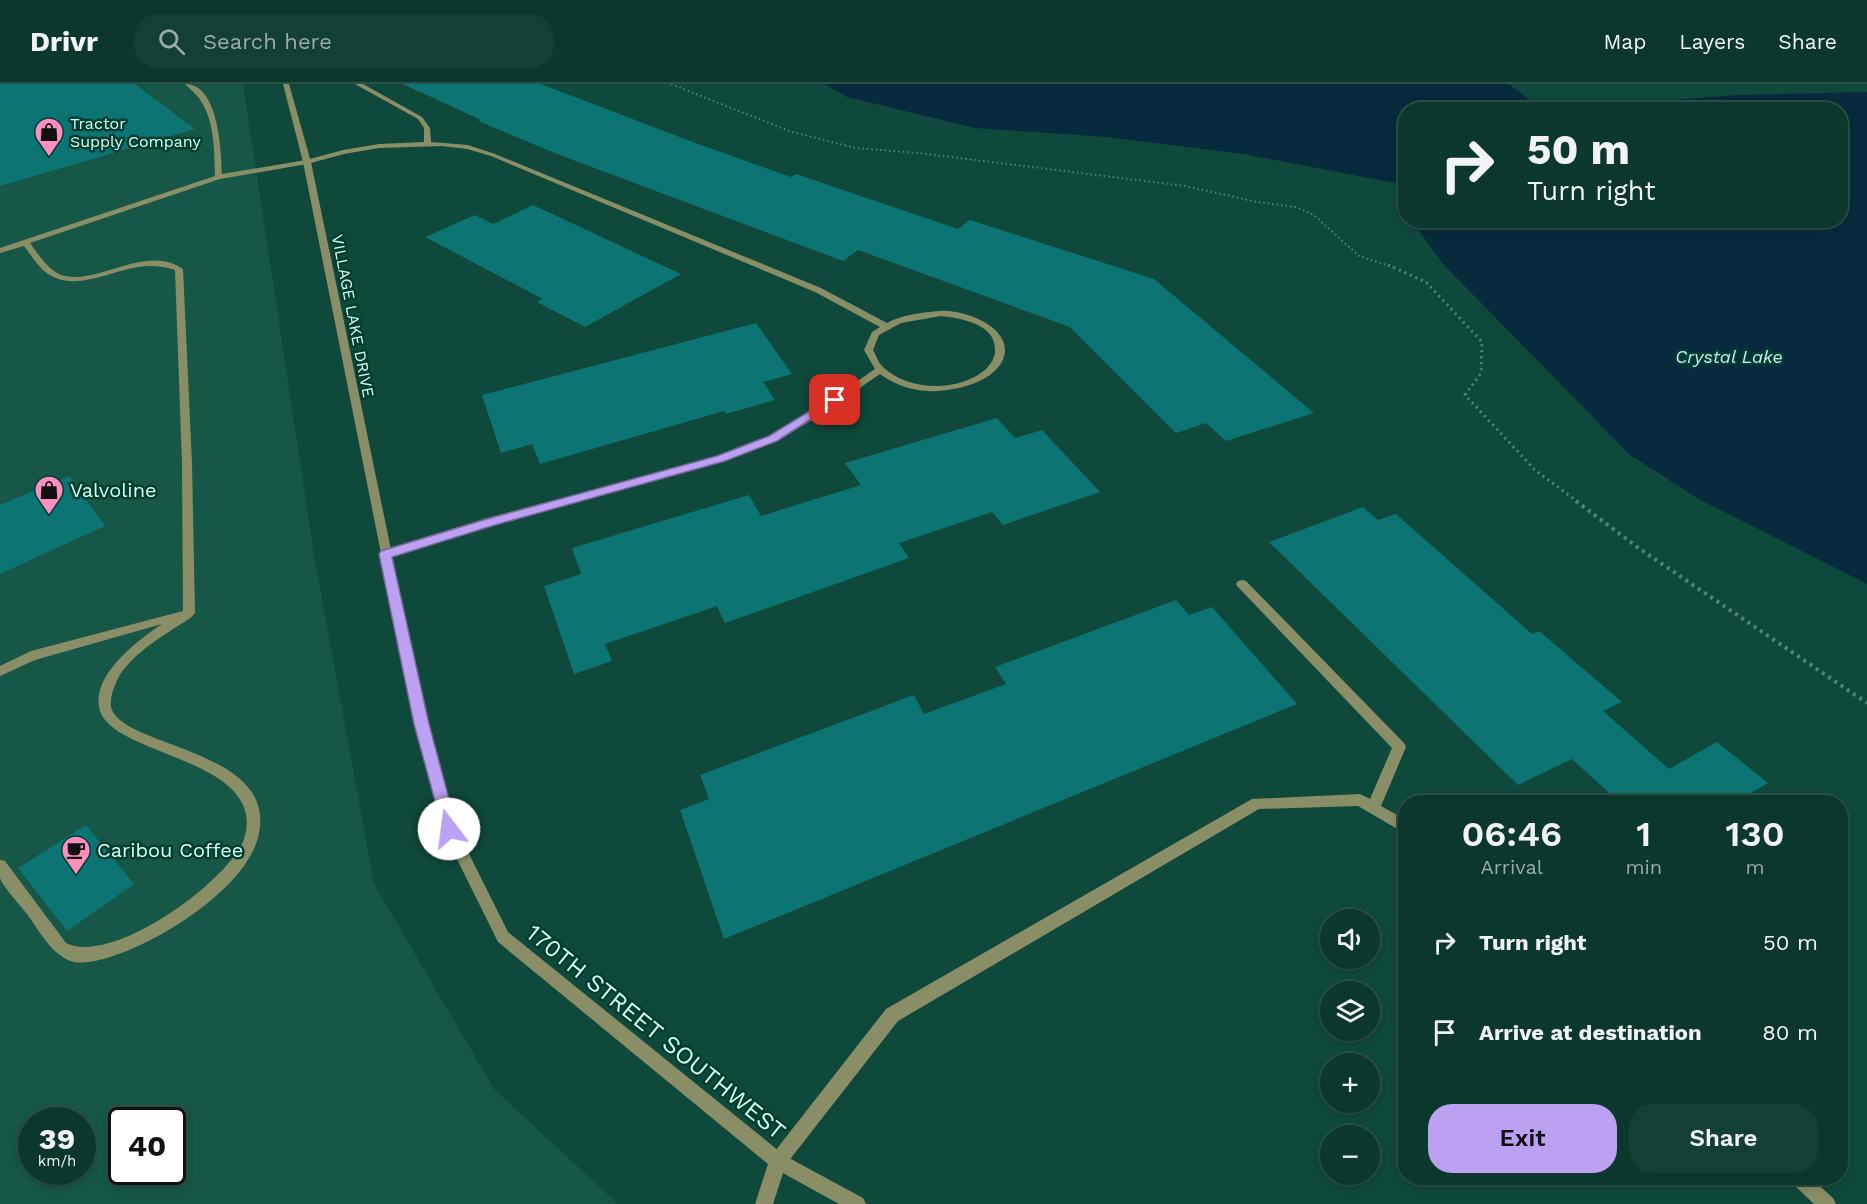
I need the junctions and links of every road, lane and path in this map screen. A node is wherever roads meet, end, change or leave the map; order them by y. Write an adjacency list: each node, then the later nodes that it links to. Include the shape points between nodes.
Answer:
1 (188, 84): 7 (street, via 197,90 213,116)
2 (286, 84): 6 (street, VILLAGE LAKE DRIVE)
3 (358, 84): 5 (street, via 420,118 427,128)
4 (671, 84): 16 (path, via 789,131 855,148 1185,186 1296,207 1314,216 1359,256 1426,282 1482,342 1481,373 1465,394 1535,470 1640,549)
5 (428, 144): 6 (street, via 379,146); 10 (street, via 468,147 493,155 818,290)
6 (307, 162): 7 (street); 12 (street, VILLAGE LAKE DRIVE)
7 (219, 177): 8 (street)
8 (26, 243): 9 (street); 14 (street, via 50,273 66,278 139,264 164,263 179,269)
9 (0, 251)
10 (885, 326): 11 (street, via 877,330 868,346 869,359); 11 (street, via 912,315 962,316 994,334 1001,348 999,361 988,373 948,388 916,387)
11 (878, 371): 12 (street, via 773,439 721,459)
12 (385, 554): 20 (street, 170TH STREET SOUTHWEST, via 449,829 503,937)
13 (1242, 584): 17 (street, via 1399,747)
14 (189, 613): 15 (street, via 31,656); 19 (street, via 141,644 107,689 105,708 115,724 208,763 227,775 246,796 255,817 250,841 234,869 211,891 155,931 103,953 76,955 61,948)
15 (0, 671)
16 (1867, 703)
17 (1373, 808): 18 (street); 20 (street, via 1360,800 1257,803 892,1015)
18 (1398, 823)
19 (0, 866)
20 (778, 1161): 22 (street, 170TH STREET SOUTHWEST); 23 (street)
21 (1807, 1185): 24 (street)
22 (764, 1204)
23 (857, 1204)
24 (1827, 1204)

